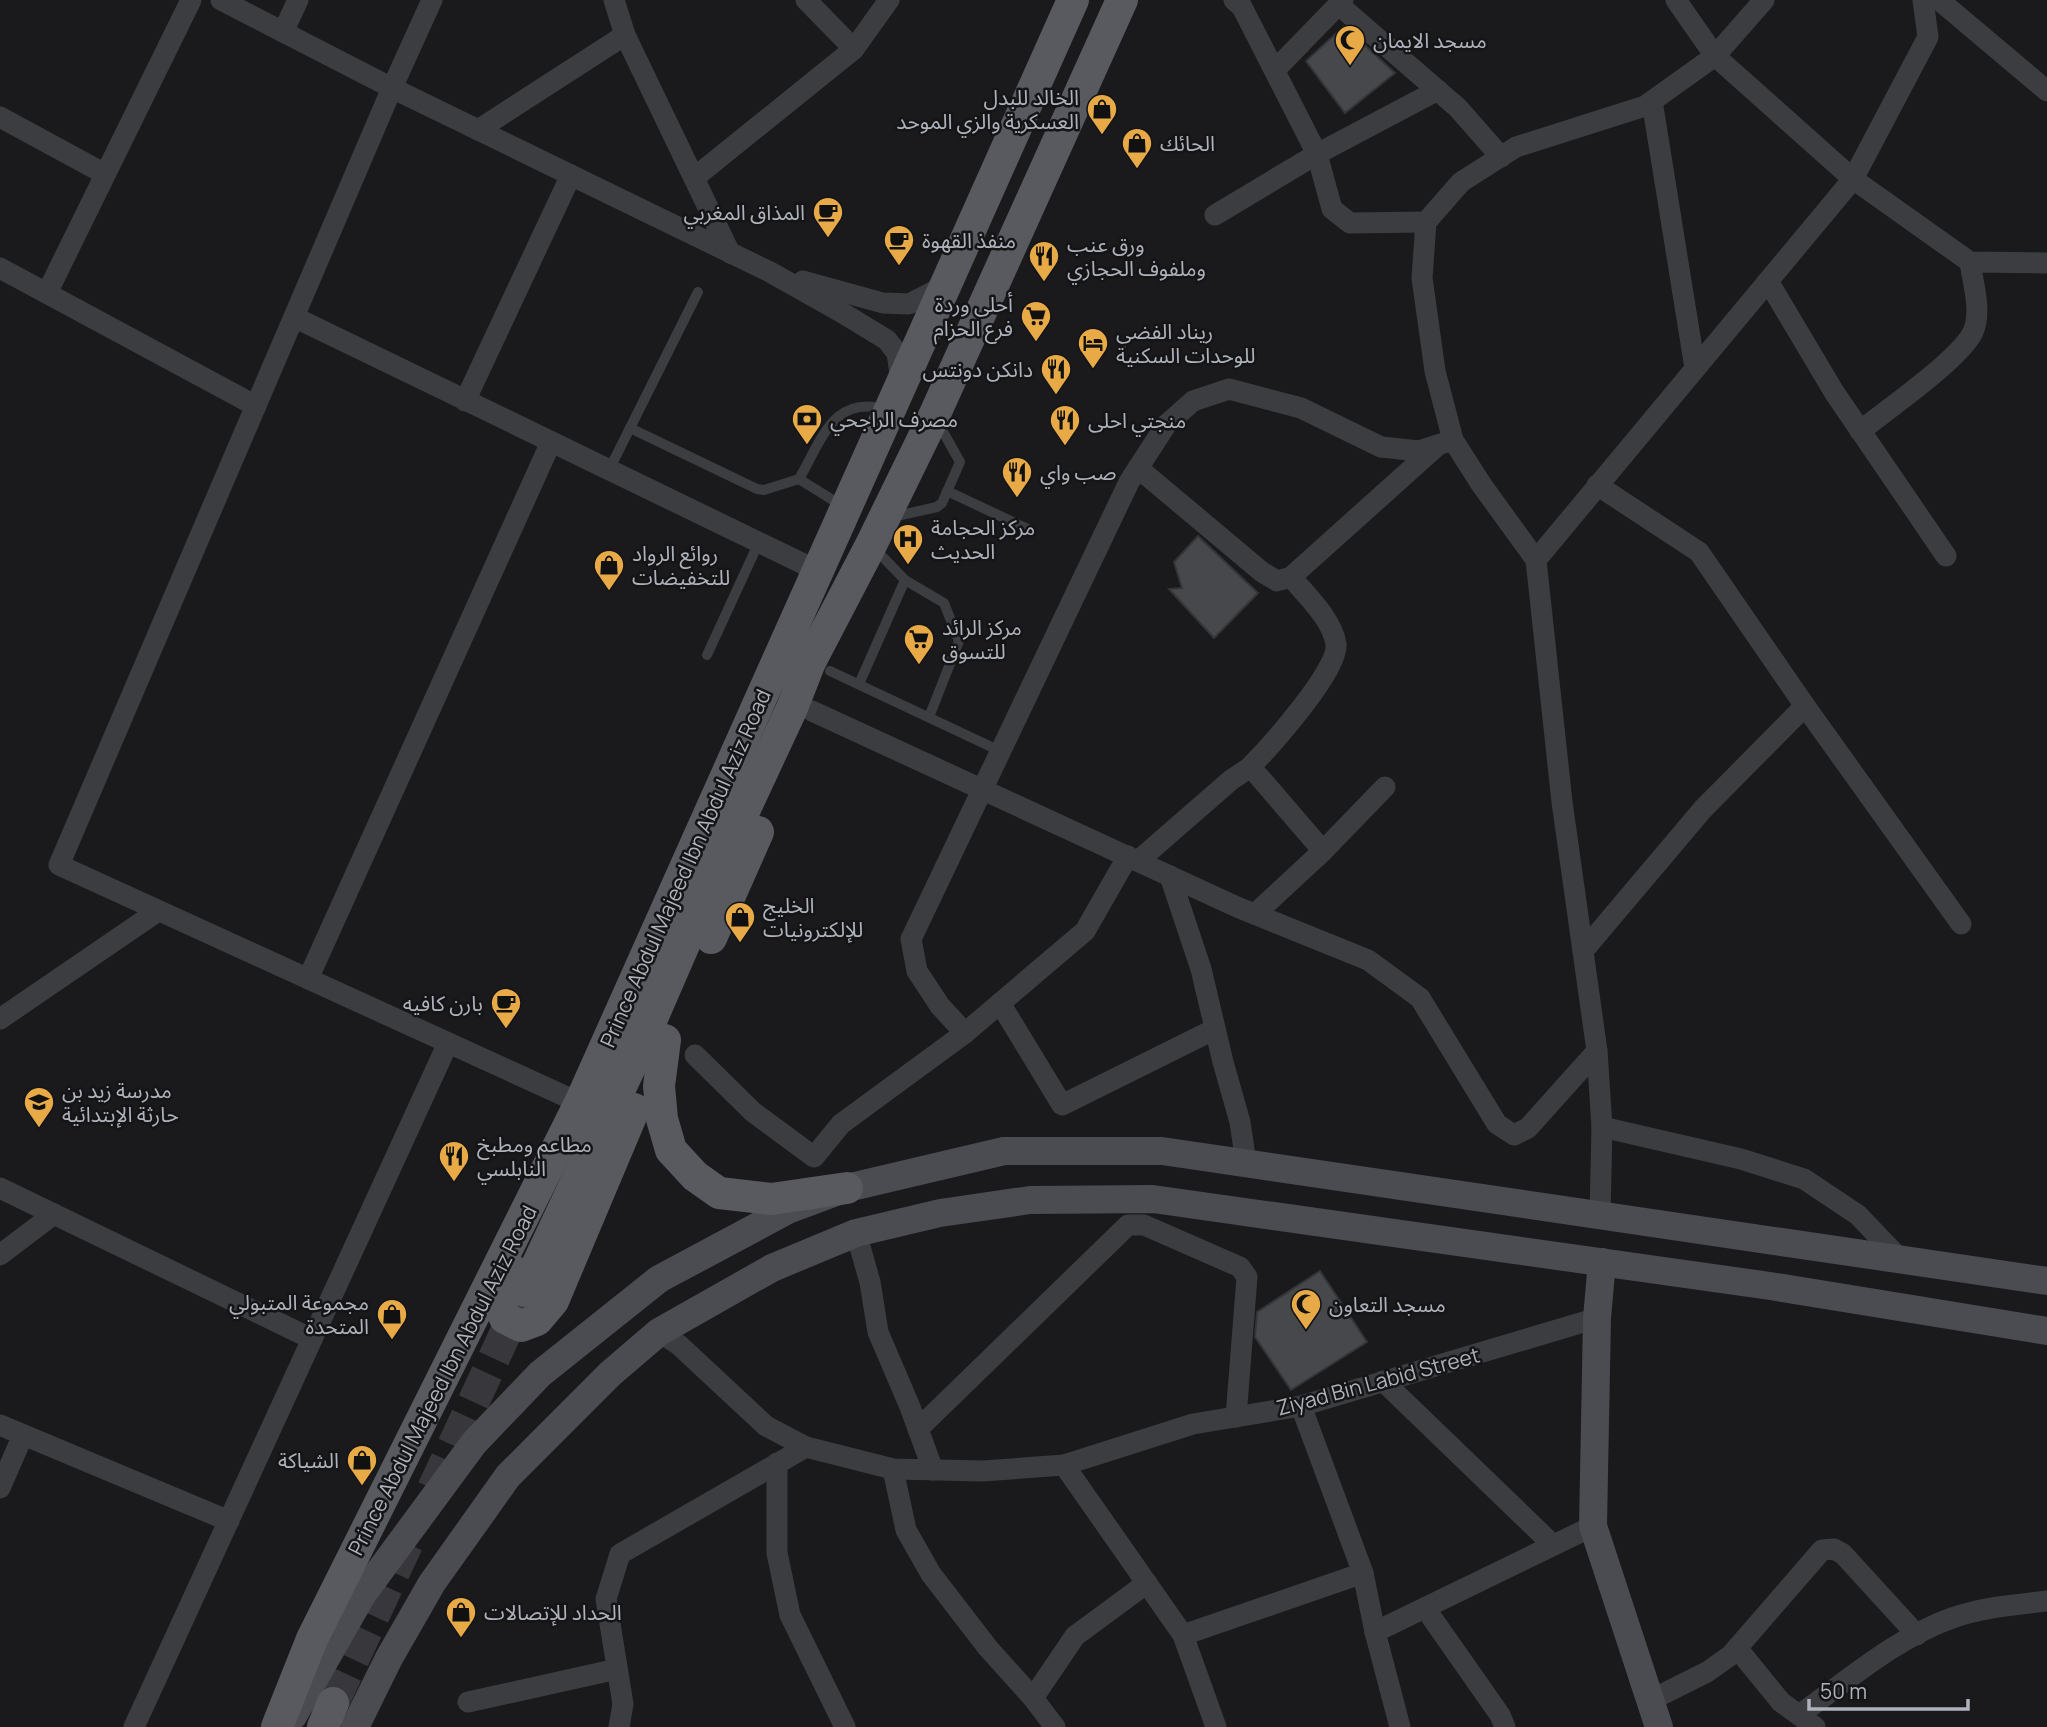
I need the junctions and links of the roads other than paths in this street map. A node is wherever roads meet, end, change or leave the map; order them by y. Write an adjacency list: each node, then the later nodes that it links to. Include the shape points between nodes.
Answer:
1 (191, 0): 29 (street)
2 (221, 0): 16 (street)
3 (298, 0): 16 (street)
4 (432, 0): 21 (street)
5 (614, 0): 17 (street)
6 (806, 0): 18 (street)
7 (889, 0): 18 (street)
8 (1073, 0): 41 (main road, Prince Abdul Majeed Ibn Abdul Aziz Road)
9 (1122, 0): 49 (main road, Prince Abdul Majeed Ibn Abdul Aziz Road)
10 (1234, 0): 20 (street)
11 (1676, 0): 19 (street)
12 (1764, 0): 19 (street)
13 (1923, 0): 32 (street, via 1928,37)
14 (1939, 0): 23 (street)
15 (1341, 3): 20 (street); 22 (street)
16 (283, 32): 21 (street)
17 (625, 35): 26 (street); 31 (street)
18 (854, 50): 31 (street)
19 (1714, 56): 24 (street); 32 (street)
20 (1275, 70): 27 (street)
21 (392, 88): 26 (street); 44 (street)
22 (1438, 90): 27 (street); 28 (street)
23 (2047, 92)
24 (1652, 101): 28 (street); 45 (street)
25 (0, 117): 29 (street)
26 (478, 130): 30 (street)
27 (1317, 154): 33 (street); 34 (street, via 1332,209 1350,223)
28 (1501, 157): 34 (street, via 1461,182)
29 (106, 174): 43 (street)
30 (571, 175): 35 (street); 47 (street)
31 (694, 178): 35 (street)
32 (1853, 179): 36 (street); 40 (street)
33 (1215, 215)
34 (1426, 222): 53 (street, via 1422,278)
35 (730, 253): 39 (street)
36 (1970, 262): 37 (street); 51 (street, via 1977,306 1973,330 1960,351)
37 (2047, 264)
38 (0, 268): 43 (street)
39 (771, 272): 41 (street, via 883,303 909,303); 46 (street, via 887,341 897,354)
40 (1768, 281): 45 (street); 51 (street)
41 (944, 286): 46 (main road, Prince Abdul Majeed Ibn Abdul Aziz Road)
42 (698, 292): 50 (lane)
43 (47, 293): 48 (street)
44 (294, 317): 47 (street); 48 (street)
45 (1695, 368): 57 (street)
46 (895, 397): 56 (lane, via 836,415); 59 (main road, Prince Abdul Majeed Ibn Abdul Aziz Road)
47 (465, 401): 52 (street)
48 (256, 406): 82 (street, via 59,865)
49 (934, 415): 58 (lane, via 960,459); 61 (main road, Prince Abdul Majeed Ibn Abdul Aziz Road)
50 (630, 428): 55 (lane); 56 (lane, via 757,489)
51 (1860, 431): 63 (street)
52 (551, 442): 55 (street); 86 (street)
53 (1446, 442): 54 (street, via 1419,451 1381,447 1301,408 1229,389 1193,401 1166,425); 64 (street); 67 (street)
54 (1138, 468): 67 (street, via 1262,572 1277,580); 75 (street)
55 (609, 470): 62 (street)
56 (799, 479): 59 (lane)
57 (1598, 485): 64 (street); 72 (street, via 1699,552)
58 (947, 491): 60 (lane); 61 (lane, via 937,507)
59 (846, 508): 65 (main road, Prince Abdul Majeed Ibn Abdul Aziz Road)
60 (1030, 530)
61 (877, 532): 66 (main road, Prince Abdul Majeed Ibn Abdul Aziz Road); 68 (lane)
62 (759, 542): 65 (street); 69 (lane)
63 (1946, 556)
64 (1536, 560): 85 (street)
65 (818, 570): 95 (main road, Prince Abdul Majeed Ibn Abdul Aziz Road)
66 (856, 574): 70 (main road); 108 (main road, Prince Abdul Majeed Ibn Abdul Aziz Road, via 810,662 640,1046)
67 (1291, 577): 76 (street, via 1326,620 1337,649 1290,723)
68 (905, 580): 71 (lane); 74 (lane, via 944,603 959,641)
69 (707, 656)
70 (830, 671): 71 (lane); 73 (main road)
71 (859, 684): 74 (lane)
72 (1805, 706): 84 (street); 85 (street, via 1703,809)
73 (812, 711): 78 (street); 91 (main road)
74 (929, 717): 75 (lane)
75 (1000, 751): 78 (street)
76 (1250, 768): 79 (street); 80 (street)
77 (1385, 787): 79 (street)
78 (982, 789): 80 (street); 90 (street, via 911,940 917,971)
79 (1323, 851): 83 (street)
80 (1133, 859): 81 (street); 87 (street, via 1085,931)
81 (1170, 876): 83 (street); 89 (street, via 1201,968)
82 (158, 911): 86 (street); 88 (street)
83 (1255, 914): 93 (street, via 1368,960 1420,998 1497,1124 1514,1135 1528,1128)
84 (1961, 924)
85 (1583, 951): 93 (street)
86 (308, 979): 92 (street)
87 (1000, 1003): 89 (street, via 1062,1105); 90 (street)
88 (0, 1019)
89 (1215, 1029): 97 (street)
90 (965, 1033): 94 (street, via 841,1124 814,1157 753,1112)
91 (665, 1040): 99 (main road, via 659,1086 662,1119 671,1150 695,1176 719,1193 771,1199); 100 (main road, via 554,1301 537,1320 521,1326 505,1318 501,1308)
92 (448, 1043): 95 (street); 112 (street)
93 (1597, 1051): 96 (street)
94 (695, 1055)
95 (580, 1103): 100 (main road, Prince Abdul Majeed Ibn Abdul Aziz Road)
96 (1601, 1127): 102 (street); 105 (street, via 1741,1159 1804,1179 1858,1215)
97 (1246, 1163): 99 (main road, via 1162,1151 1004,1151); 102 (main road)
98 (0, 1188): 101 (street)
99 (847, 1188): 143 (main road, via 788,1210 659,1279 540,1374 474,1443 362,1595)
100 (528, 1207): 142 (main road, Prince Abdul Majeed Ibn Abdul Aziz Road, via 312,1639)
101 (54, 1214): 104 (street); 112 (street)
102 (1600, 1215): 105 (main road)
103 (856, 1233): 106 (main road, via 940,1213 1030,1200 1153,1199); 111 (main road, via 772,1268); 117 (street, via 878,1332)
104 (0, 1255)
105 (1899, 1258): 107 (main road)
106 (1602, 1262): 109 (main road); 110 (main road)
107 (2047, 1281)
108 (525, 1291)
109 (1597, 1318): 113 (street, Ziyad Bin Labid Street); 126 (main road)
110 (2047, 1331)
111 (659, 1332): 119 (street, Ziyad Bin Labid Street, via 766,1426); 144 (main road, via 508,1476 432,1583)
112 (312, 1339): 125 (street)
113 (1383, 1381): 114 (street, Ziyad Bin Labid Street); 127 (street)
114 (1301, 1406): 115 (street, Ziyad Bin Labid Street); 128 (street)
115 (1236, 1417): 117 (street, via 1247,1277 1240,1267 1144,1225 1128,1224); 121 (street, Ziyad Bin Labid Street, via 1193,1424)
116 (0, 1425): 118 (street)
117 (918, 1429): 123 (street)
118 (23, 1435): 124 (street); 125 (street)
119 (806, 1447): 120 (street); 122 (street, Ziyad Bin Labid Street)
120 (777, 1463): 136 (street, via 620,1554 606,1600); 146 (street, via 777,1553 790,1615)
121 (1064, 1465): 123 (street, Ziyad Bin Labid Street); 129 (street)
122 (893, 1469): 123 (street, Ziyad Bin Labid Street); 137 (street, via 906,1530 931,1574)
123 (933, 1470)
124 (0, 1488)
125 (229, 1521): 141 (street)
126 (1593, 1526): 127 (street); 138 (main road)
127 (1553, 1545): 131 (street)
128 (1363, 1573): 132 (street); 133 (street)
129 (1147, 1583): 133 (street); 137 (street, via 1074,1636)
130 (2047, 1601): 134 (street, via 1975,1611)
131 (1424, 1608): 132 (street); 150 (street)
132 (1375, 1632): 149 (street)
133 (1183, 1635): 148 (street)
134 (1917, 1635): 135 (street, via 1843,1554 1829,1548 1822,1550); 140 (street, via 1888,1651)
135 (1737, 1648): 138 (street, via 1707,1672); 140 (street, via 1781,1702)
136 (617, 1670): 139 (street); 145 (street, via 622,1704)
137 (1033, 1698): 147 (street)
138 (1651, 1700): 151 (main road)
139 (468, 1702)
140 (1807, 1721)
141 (134, 1727)
142 (277, 1727)
143 (286, 1727)
144 (355, 1727)
145 (619, 1727)
146 (845, 1727)
147 (1055, 1727)
148 (1216, 1727)
149 (1400, 1727)
150 (1505, 1727)
151 (1659, 1727)

